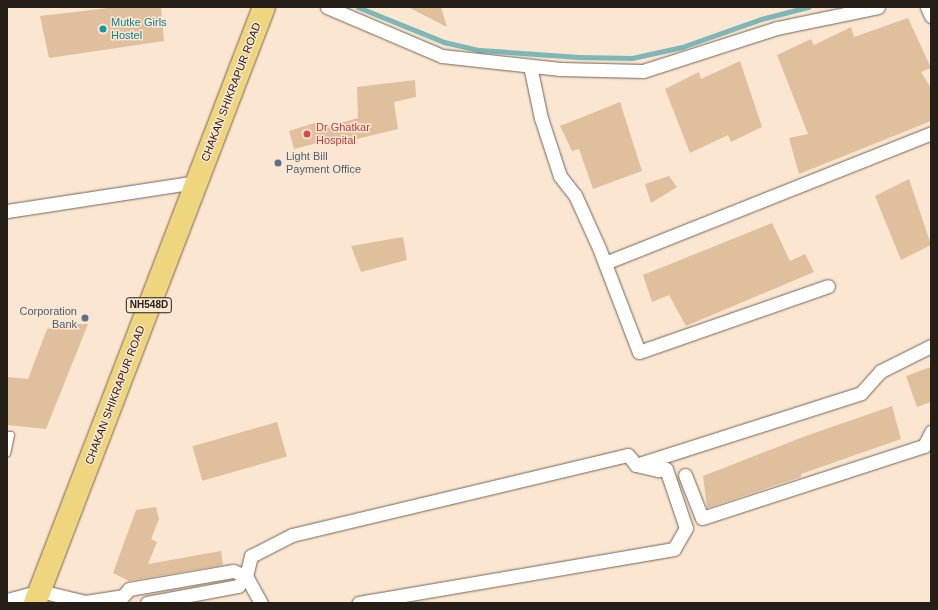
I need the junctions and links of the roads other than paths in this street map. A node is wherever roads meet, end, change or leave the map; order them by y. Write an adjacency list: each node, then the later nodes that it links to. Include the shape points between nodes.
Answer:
1 (264, 7): 8 (highway, CHAKAN SHIKRAPUR ROAD / NH548D)
2 (326, 7): 6 (street, via 442,56)
3 (878, 7): 6 (street, via 777,28 643,71)
4 (927, 7): 5 (street)
5 (931, 16)
6 (530, 66): 10 (street, via 541,118 560,176 575,195)
7 (931, 134): 10 (street)
8 (196, 182): 9 (street); 19 (highway, CHAKAN SHIKRAPUR ROAD / NH548D)
9 (7, 211)
10 (605, 263): 11 (street, via 640,352)
11 (828, 286)
12 (931, 346): 16 (street, via 881,370 861,393)
13 (931, 432): 17 (street, via 924,446 702,518)
14 (7, 435): 15 (lane, via 11,435)
15 (7, 454)
16 (636, 465): 18 (street, via 628,455 292,534 251,556); 24 (street, via 658,470 666,469 686,528 674,549)
17 (685, 475)
18 (246, 576): 21 (street, via 233,571 129,589); 22 (street, via 238,586); 23 (street)
19 (38, 597): 20 (street); 21 (street, via 85,602)
20 (7, 600)
21 (127, 600)
22 (147, 603)
23 (261, 603)
24 (359, 603)

